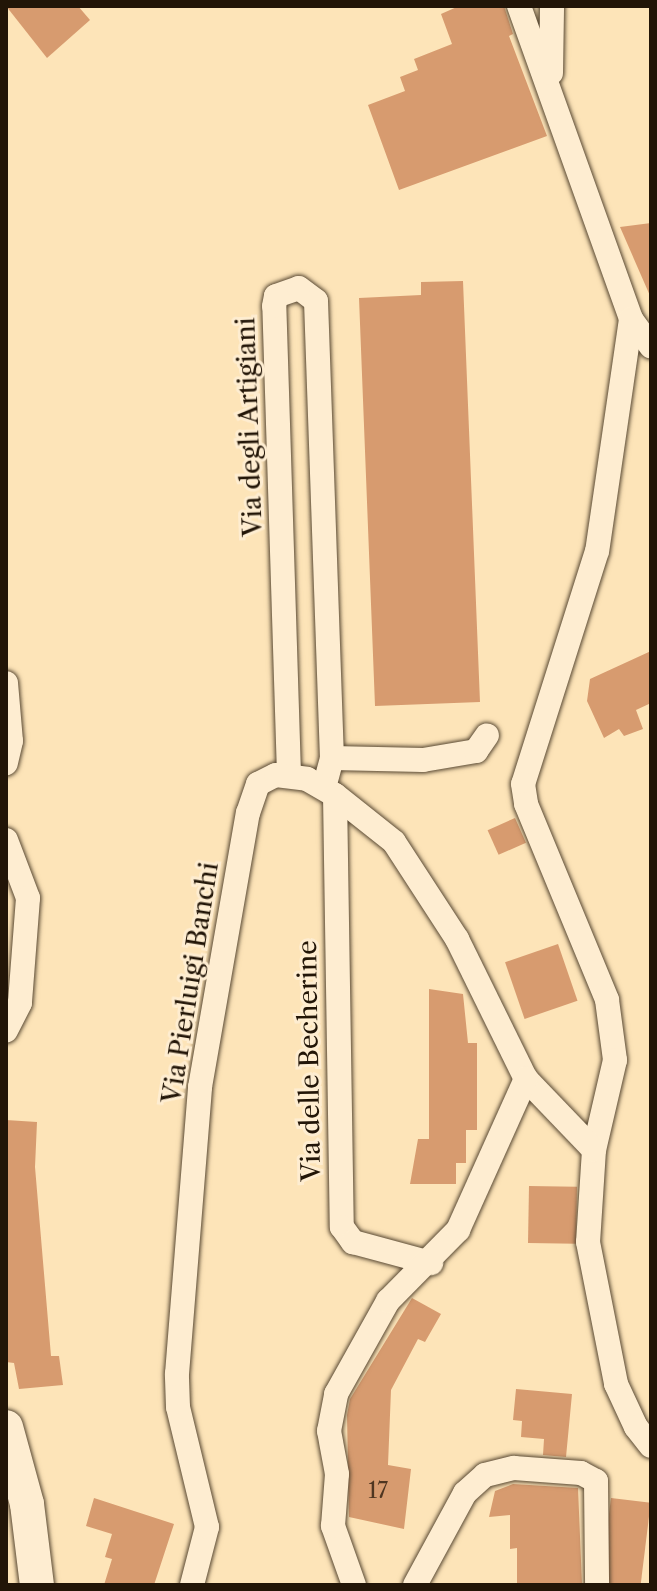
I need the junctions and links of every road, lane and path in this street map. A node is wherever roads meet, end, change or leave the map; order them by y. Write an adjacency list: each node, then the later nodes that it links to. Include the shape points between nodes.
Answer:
1 (519, 6): 3 (street)
2 (552, 6): 3 (street)
3 (551, 87): 4 (street)
4 (631, 319): 5 (street); 15 (street, via 597,551 523,784 526,804 607,1000 615,1060)
5 (651, 347)
6 (6, 683): 9 (street, via 11,741)
7 (487, 735): 8 (street, via 476,751 423,760)
8 (332, 758): 10 (street, Via degli Artigiani, via 316,301 299,288 286,289 276,296 274,306); 11 (street, Via degli Artigiani)
9 (6, 763)
10 (289, 774): 11 (street); 20 (street, Via Pierluigi Banchi, via 258,784 202,1064 177,1374 178,1407 207,1527)
11 (330, 792): 14 (street, via 394,842 457,939); 16 (street, Via delle Becherine, via 342,1227 353,1242)
12 (6, 840): 13 (street, via 28,898 20,1003)
13 (6, 1031)
14 (526, 1079): 15 (street); 16 (street, via 458,1230)
15 (594, 1150): 18 (street, via 588,1242 612,1369 621,1399)
16 (431, 1263): 21 (street, via 388,1301 336,1394 329,1431 337,1474 333,1526)
17 (6, 1427): 19 (street, via 27,1504)
18 (651, 1446)
19 (37, 1585)
20 (192, 1585)
21 (354, 1585)
22 (415, 1585): 23 (street, via 452,1510 485,1475 514,1468 590,1474 596,1481)
23 (597, 1585)

